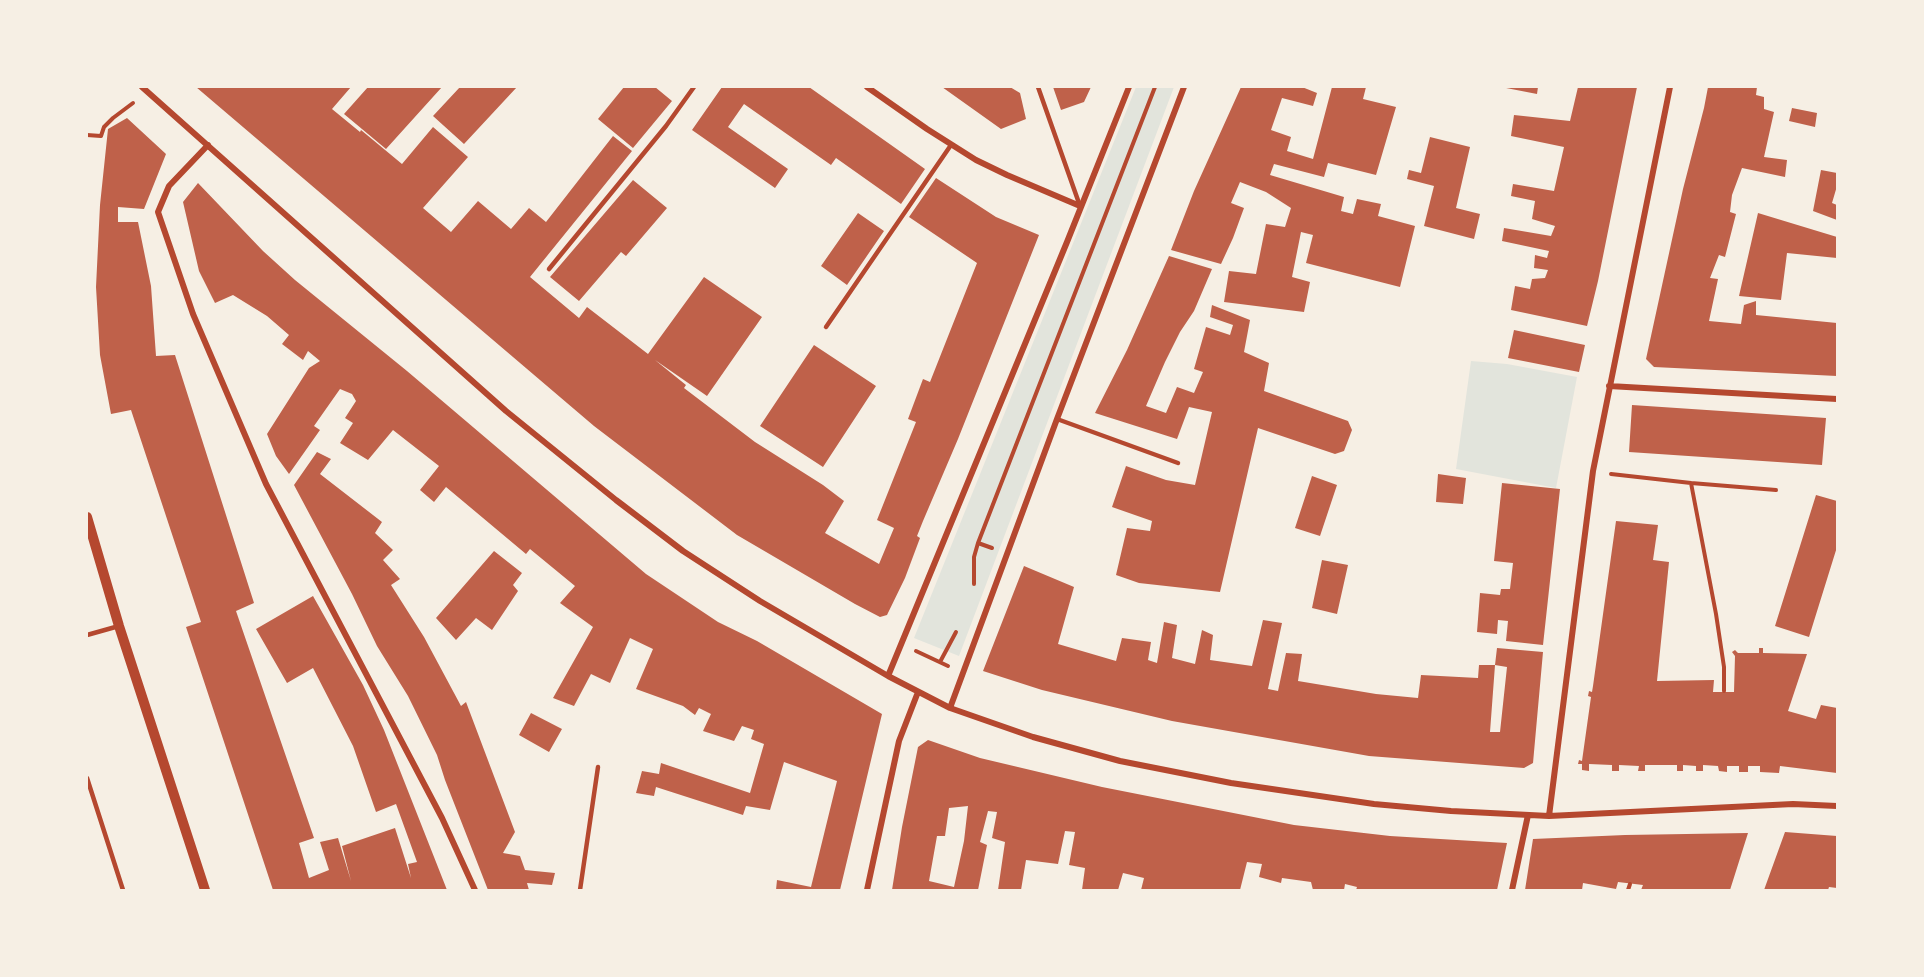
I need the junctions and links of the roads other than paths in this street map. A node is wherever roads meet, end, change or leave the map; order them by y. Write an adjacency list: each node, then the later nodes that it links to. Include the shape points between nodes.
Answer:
1 (142, 87): 8 (street)
2 (694, 87): 11 (lane)
3 (867, 87): 9 (street)
4 (1038, 87): 10 (lane)
5 (1129, 87): 10 (street)
6 (1184, 87): 15 (street)
7 (1670, 87): 13 (street)
8 (208, 145): 20 (street, via 506,411 616,500 683,551 760,601); 30 (street, via 169,186 158,212 193,314 266,484 442,818)
9 (951, 145): 10 (street, via 1007,175); 12 (lane)
10 (1080, 206): 20 (street)
11 (549, 269)
12 (826, 327)
13 (1609, 386): 14 (street); 27 (street, via 1593,471)
14 (1837, 399)
15 (1057, 419): 16 (lane); 22 (street)
16 (1178, 463)
17 (87, 517): 18 (street)
18 (119, 626): 19 (lane); 29 (street)
19 (87, 635)
20 (888, 676): 21 (street)
21 (918, 692): 22 (street); 32 (street, via 899,741)
22 (950, 708): 26 (street, via 1062,746 1231,783 1385,805)
23 (598, 767): 31 (lane)
24 (87, 778): 28 (lane)
25 (1837, 807): 27 (street, via 1792,804)
26 (1528, 815): 27 (street); 33 (street)
27 (1549, 816)
28 (123, 890)
29 (205, 890)
30 (475, 890)
31 (580, 890)
32 (867, 890)
33 (1512, 890)

